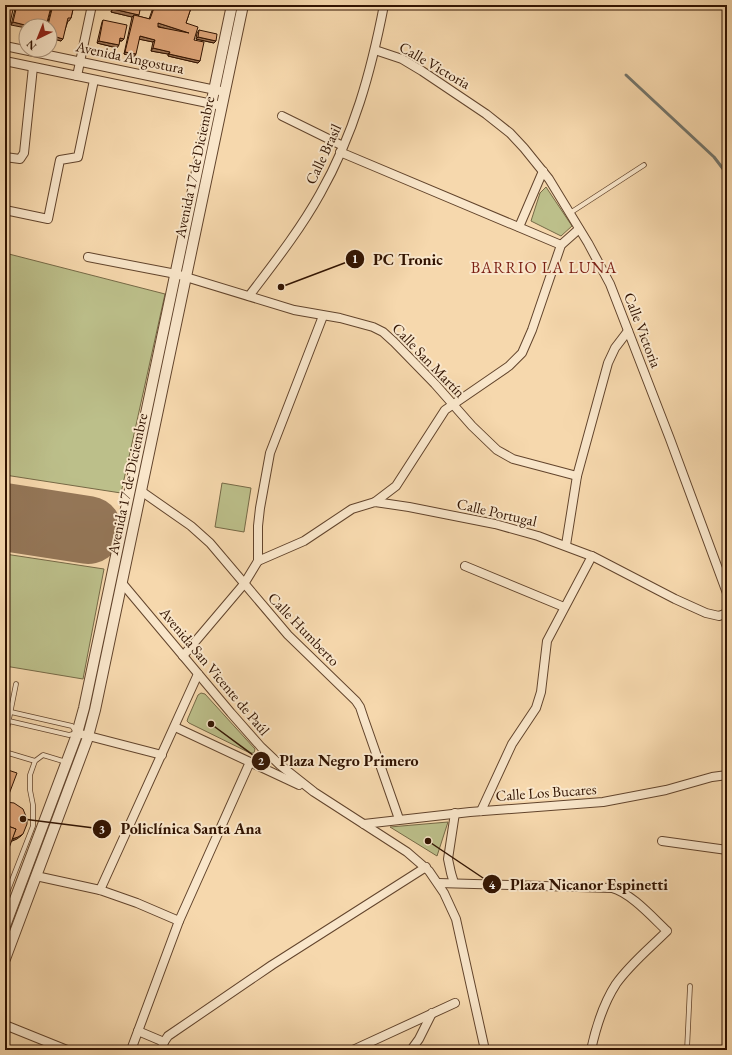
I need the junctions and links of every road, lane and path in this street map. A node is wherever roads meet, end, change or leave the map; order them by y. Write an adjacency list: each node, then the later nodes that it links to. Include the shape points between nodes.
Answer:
1 (92, 5): 8 (street)
2 (232, 5): 12 (street, Avenida 17 de Diciembre)
3 (243, 5): 13 (street, Avenida 17 de Diciembre)
4 (384, 5): 6 (street, Calle Brasil)
5 (5, 46): 8 (street, Avenida Angostura)
6 (375, 50): 17 (street, Calle Brasil, via 362,97); 20 (street, Calle Victoria, via 402,59 486,114 510,133)
7 (5, 61): 9 (street, Avenida Angostura)
8 (80, 61): 10 (street); 12 (street, Avenida Angostura)
9 (33, 67): 10 (street, Avenida Angostura); 18 (street, via 24,153 20,160)
10 (77, 76): 11 (street, Avenida Angostura)
11 (94, 80): 14 (street, Avenida Angostura); 21 (street, via 78,157 60,160 48,219)
12 (214, 89): 13 (street, Avenida Angostura); 14 (street, Avenida 17 de Diciembre)
13 (225, 92): 15 (street, Avenida 17 de Diciembre)
14 (211, 104): 15 (street, Avenida Angostura); 27 (street, Avenida 17 de Diciembre)
15 (222, 106): 28 (street, Avenida 17 de Diciembre)
16 (282, 116): 17 (street)
17 (342, 149): 23 (street); 29 (street, Calle Brasil, via 313,206)
18 (5, 157)
19 (644, 165): 22 (lane)
20 (543, 171): 22 (street, Calle Victoria); 23 (street)
21 (5, 210)
22 (570, 213): 24 (street, Calle Victoria)
23 (520, 227): 25 (street)
24 (579, 228): 25 (street); 31 (street, Calle Victoria, via 610,284)
25 (561, 245): 32 (street, via 522,353 509,366)
26 (88, 258): 27 (street, Calle San Martín)
27 (176, 274): 28 (street, Calle San Martín); 51 (street, Avenida 17 de Diciembre)
28 (186, 277): 29 (street, Calle San Martín); 34 (street, Avenida 17 de Diciembre)
29 (249, 296): 30 (street, Calle San Martín, via 304,313)
30 (323, 316): 32 (street, Calle San Martín, via 365,324 383,332); 38 (street, via 270,453 258,526)
31 (628, 330): 33 (street, via 608,363); 42 (street, Calle Victoria)
32 (452, 404): 33 (street, Calle San Martín, via 482,436 505,455); 35 (street, via 441,416 396,486)
33 (577, 476): 36 (street)
34 (141, 491): 40 (street, Avenida 17 de Diciembre); 41 (street, Calle Humberto, via 191,526)
35 (375, 502): 36 (street, Calle Portugal, via 495,524); 38 (street, Calle Portugal, via 352,509 304,542)
36 (566, 546): 37 (street, Calle Portugal)
37 (592, 556): 43 (street); 44 (street, Calle Portugal, via 700,610 719,616)
38 (258, 561): 41 (street)
39 (465, 566): 43 (street)
40 (122, 583): 45 (street, Avenida San Vicente de Paúl); 53 (street, Avenida 17 de Diciembre)
41 (244, 584): 45 (street); 63 (street, Calle Humberto, via 301,649 360,707)
42 (727, 593)
43 (564, 607): 61 (street, via 547,641 536,708 512,744)
44 (727, 613)
45 (183, 656): 46 (street, Avenida San Vicente de Paúl)
46 (198, 674): 50 (street); 60 (street, Avenida San Vicente de Paúl, via 261,747)
47 (16, 684): 48 (lane)
48 (11, 712): 49 (lane); 51 (lane, via 72,726)
49 (9, 721): 51 (lane, via 69,735); 52 (lane)
50 (175, 727): 55 (street); 58 (street)
51 (77, 733): 53 (street); 57 (street, Avenida 17 de Diciembre)
52 (5, 734)
53 (88, 736): 55 (street); 68 (street, Avenida 17 de Diciembre)
54 (5, 752): 56 (lane)
55 (162, 755): 71 (street)
56 (35, 761): 57 (lane, via 44,755); 72 (lane, via 30,781 33,826)
57 (66, 762): 74 (street, Avenida 17 de Diciembre)
58 (250, 762): 60 (street); 73 (street)
59 (727, 775): 61 (street, Calle Los Bucares, via 603,802)
60 (314, 792): 64 (street, Avenida San Vicente de Paúl)
61 (481, 811): 62 (street, Calle Los Bucares)
62 (454, 813): 63 (street, Calle Los Bucares); 70 (street, via 448,859)
63 (399, 819): 64 (street, Calle Los Bucares)
64 (364, 824): 67 (street, Avenida San Vicente de Paúl)
65 (662, 841): 66 (street)
66 (727, 850)
67 (426, 867): 69 (street, Avenida San Vicente de Paúl); 81 (street, via 272,964)
68 (36, 876): 71 (street); 75 (street, Avenida 17 de Diciembre)
69 (438, 883): 70 (street); 87 (street, Avenida San Vicente de Paúl, via 456,919)
70 (454, 883): 88 (street, via 598,887 617,890 630,897 667,931 616,984 603,1010)
71 (100, 890): 73 (street)
72 (5, 898)
73 (179, 921): 80 (street)
74 (5, 926)
75 (5, 959)
76 (690, 986): 89 (lane)
77 (455, 1003): 78 (street)
78 (432, 1013): 85 (street); 86 (street)
79 (5, 1025): 82 (street)
80 (138, 1031): 81 (street); 83 (street)
81 (164, 1042): 84 (street)
82 (67, 1050)
83 (131, 1050)
84 (161, 1050)
85 (352, 1050)
86 (411, 1050)
87 (485, 1050)
88 (591, 1050)
89 (687, 1050)

